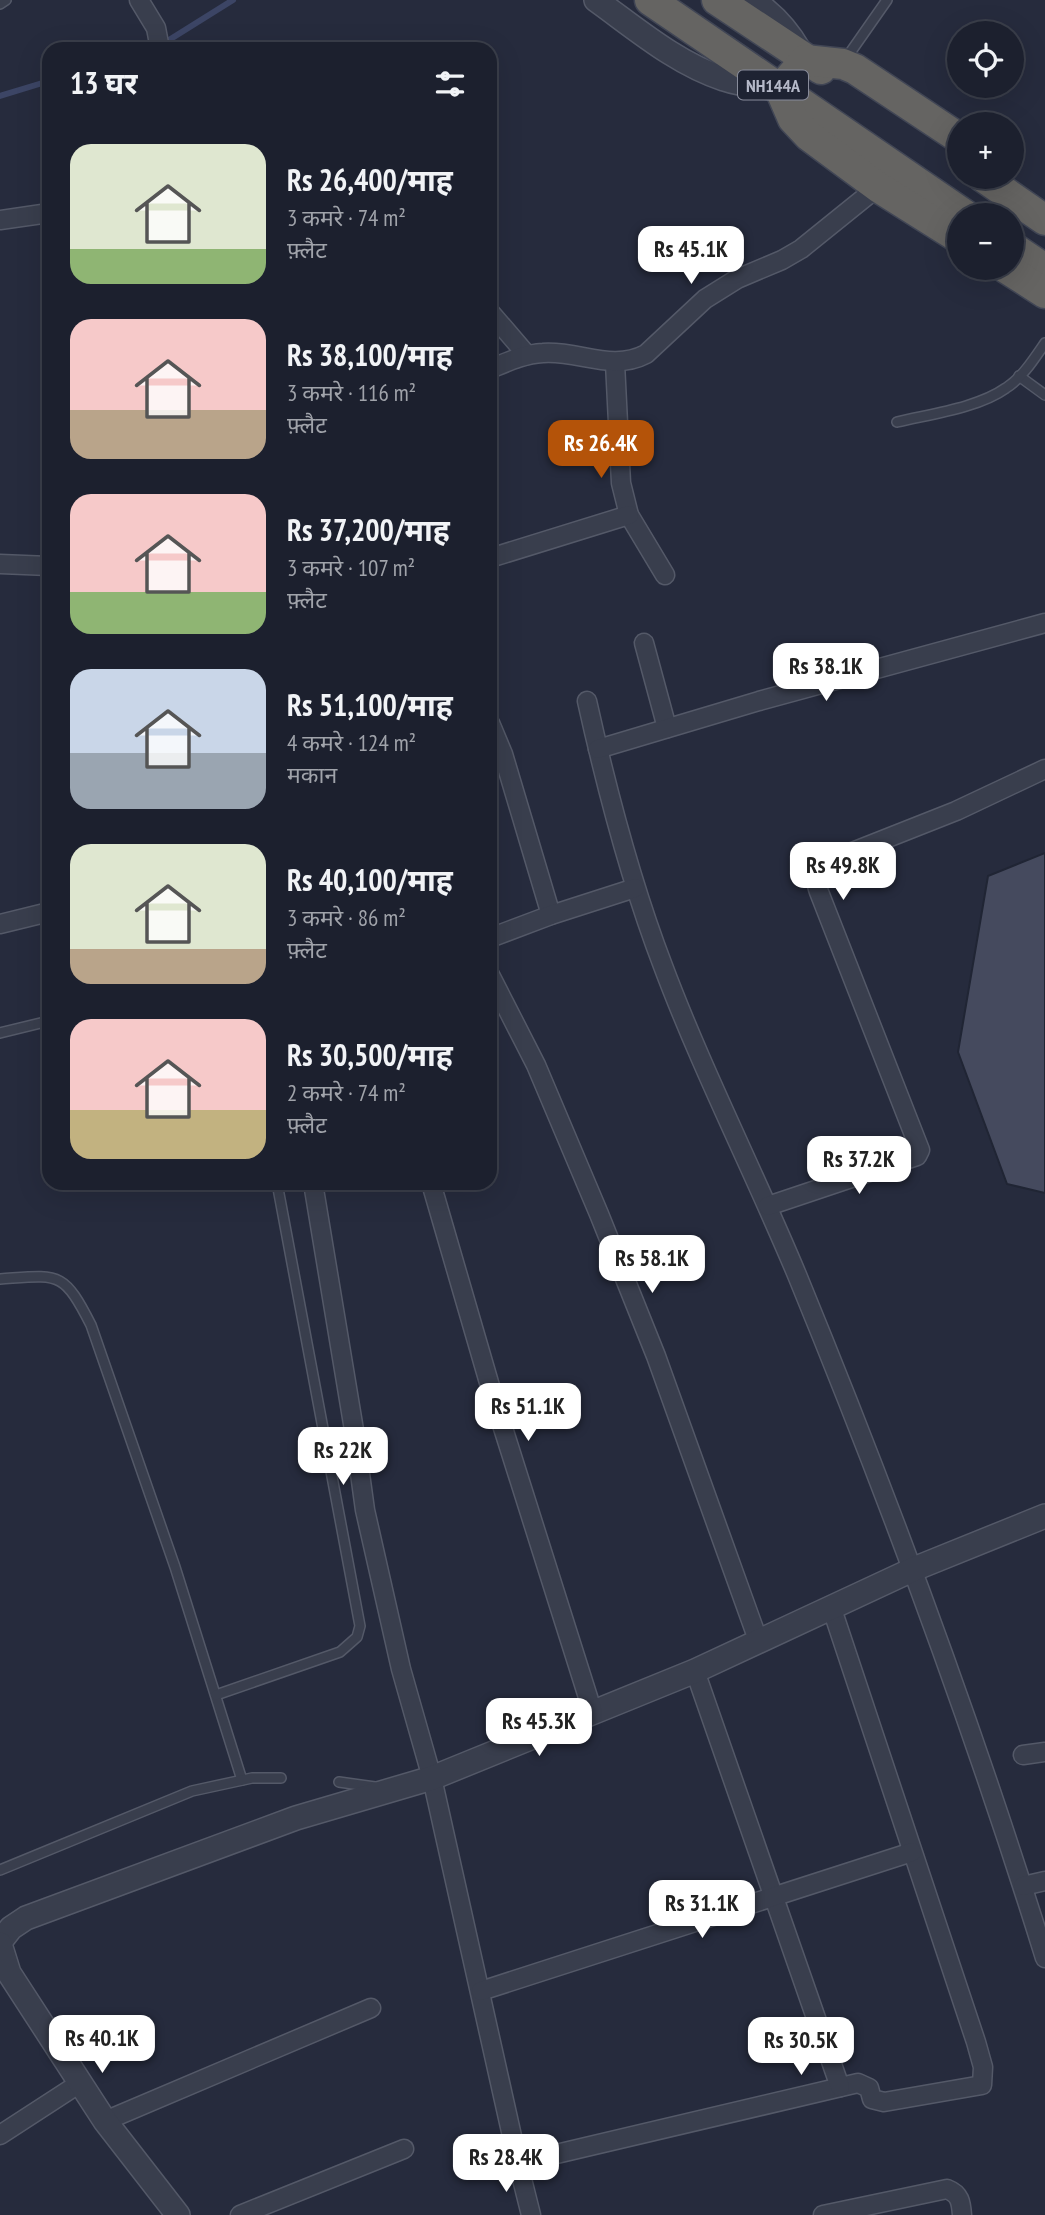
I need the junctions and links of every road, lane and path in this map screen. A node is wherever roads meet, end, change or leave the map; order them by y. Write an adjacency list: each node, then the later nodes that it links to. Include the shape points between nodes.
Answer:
1 (6, 0): 8 (lane)
2 (139, 0): 9 (street, via 156,28)
3 (596, 0): 12 (street, via 703,72)
4 (650, 0): 12 (highway, NH144A)
5 (717, 0): 10 (highway, NH144A)
6 (752, 0): 10 (street, via 777,19)
7 (887, 0): 11 (lane)
8 (0, 4)
9 (159, 42)
10 (806, 60): 11 (highway, NH144A); 12 (highway)
11 (838, 70): 13 (highway, via 872,79); 14 (highway, NH144A)
12 (780, 89): 15 (highway, NH144A)
13 (947, 130)
14 (947, 151)
15 (887, 178): 19 (highway, NH144A); 23 (highway); 31 (street, via 801,248 705,299 646,354)
16 (1024, 181): 18 (highway)
17 (1000, 189): 22 (highway)
18 (1045, 196)
19 (947, 206)
20 (42, 215): 21 (street)
21 (0, 220)
22 (1045, 220)
23 (947, 228)
24 (1024, 255): 25 (highway)
25 (1045, 269)
26 (1024, 280): 27 (highway)
27 (1045, 293)
28 (497, 320): 30 (street)
29 (1045, 343): 33 (lane)
30 (527, 355): 31 (street, via 560,353); 32 (street)
31 (615, 363): 36 (street, via 621,483)
32 (497, 366)
33 (1019, 376): 34 (lane); 35 (lane, via 978,402)
34 (1045, 395)
35 (897, 422)
36 (629, 515): 37 (street); 40 (street)
37 (497, 556)
38 (0, 564): 39 (street)
39 (42, 566)
40 (665, 575)
41 (1045, 623): 44 (street)
42 (644, 643): 44 (street)
43 (587, 701): 45 (street)
44 (667, 728): 45 (street)
45 (598, 749): 48 (street)
46 (497, 759): 50 (street)
47 (1045, 769): 59 (street, via 956,811 821,865 815,880 819,892 920,1150 917,1156)
48 (635, 888): 50 (street); 59 (street, via 664,968)
49 (42, 914): 51 (street)
50 (551, 915): 52 (street)
51 (0, 924)
52 (497, 935)
53 (497, 989): 64 (street, via 536,1065 656,1356)
54 (42, 1023): 55 (lane)
55 (0, 1033)
56 (278, 1190): 66 (lane, via 360,1626 357,1637 340,1652)
57 (314, 1190): 71 (street, via 365,1510 401,1669)
58 (433, 1190): 67 (street)
59 (768, 1206): 62 (street)
60 (0, 1279): 66 (lane, via 52,1277 74,1292 95,1338)
61 (1045, 1516): 62 (street)
62 (914, 1569): 63 (street); 78 (street)
63 (832, 1609): 64 (street); 75 (street)
64 (758, 1640): 65 (street)
65 (695, 1671): 67 (street); 79 (street)
66 (216, 1695): 72 (lane)
67 (593, 1713): 71 (street)
68 (1045, 1752): 69 (street)
69 (1023, 1755)
70 (281, 1778): 72 (lane)
71 (432, 1778): 74 (street); 82 (street)
72 (242, 1780): 76 (lane, via 192,1791)
73 (339, 1782): 74 (lane)
74 (394, 1789): 80 (street, via 296,1818 26,1918)
75 (912, 1852): 79 (street); 85 (street, via 976,2042 984,2081 975,2087 884,2102 872,2099 864,2084)
76 (0, 1870)
77 (1045, 1881): 78 (street)
78 (1023, 1886): 81 (street)
79 (773, 1896): 82 (street); 85 (street)
80 (0, 1943): 84 (street, via 9,1972)
81 (1045, 1958)
82 (481, 1991): 89 (street)
83 (371, 2008): 86 (street)
84 (80, 2083): 86 (street); 87 (street)
85 (840, 2087): 89 (street)
86 (105, 2121): 90 (street)
87 (0, 2135)
88 (404, 2149): 91 (street)
89 (518, 2163): 92 (street)
90 (178, 2215)
91 (240, 2215)
92 (531, 2215)
93 (823, 2215): 94 (street, via 947,2189 960,2198)
94 (962, 2215)

